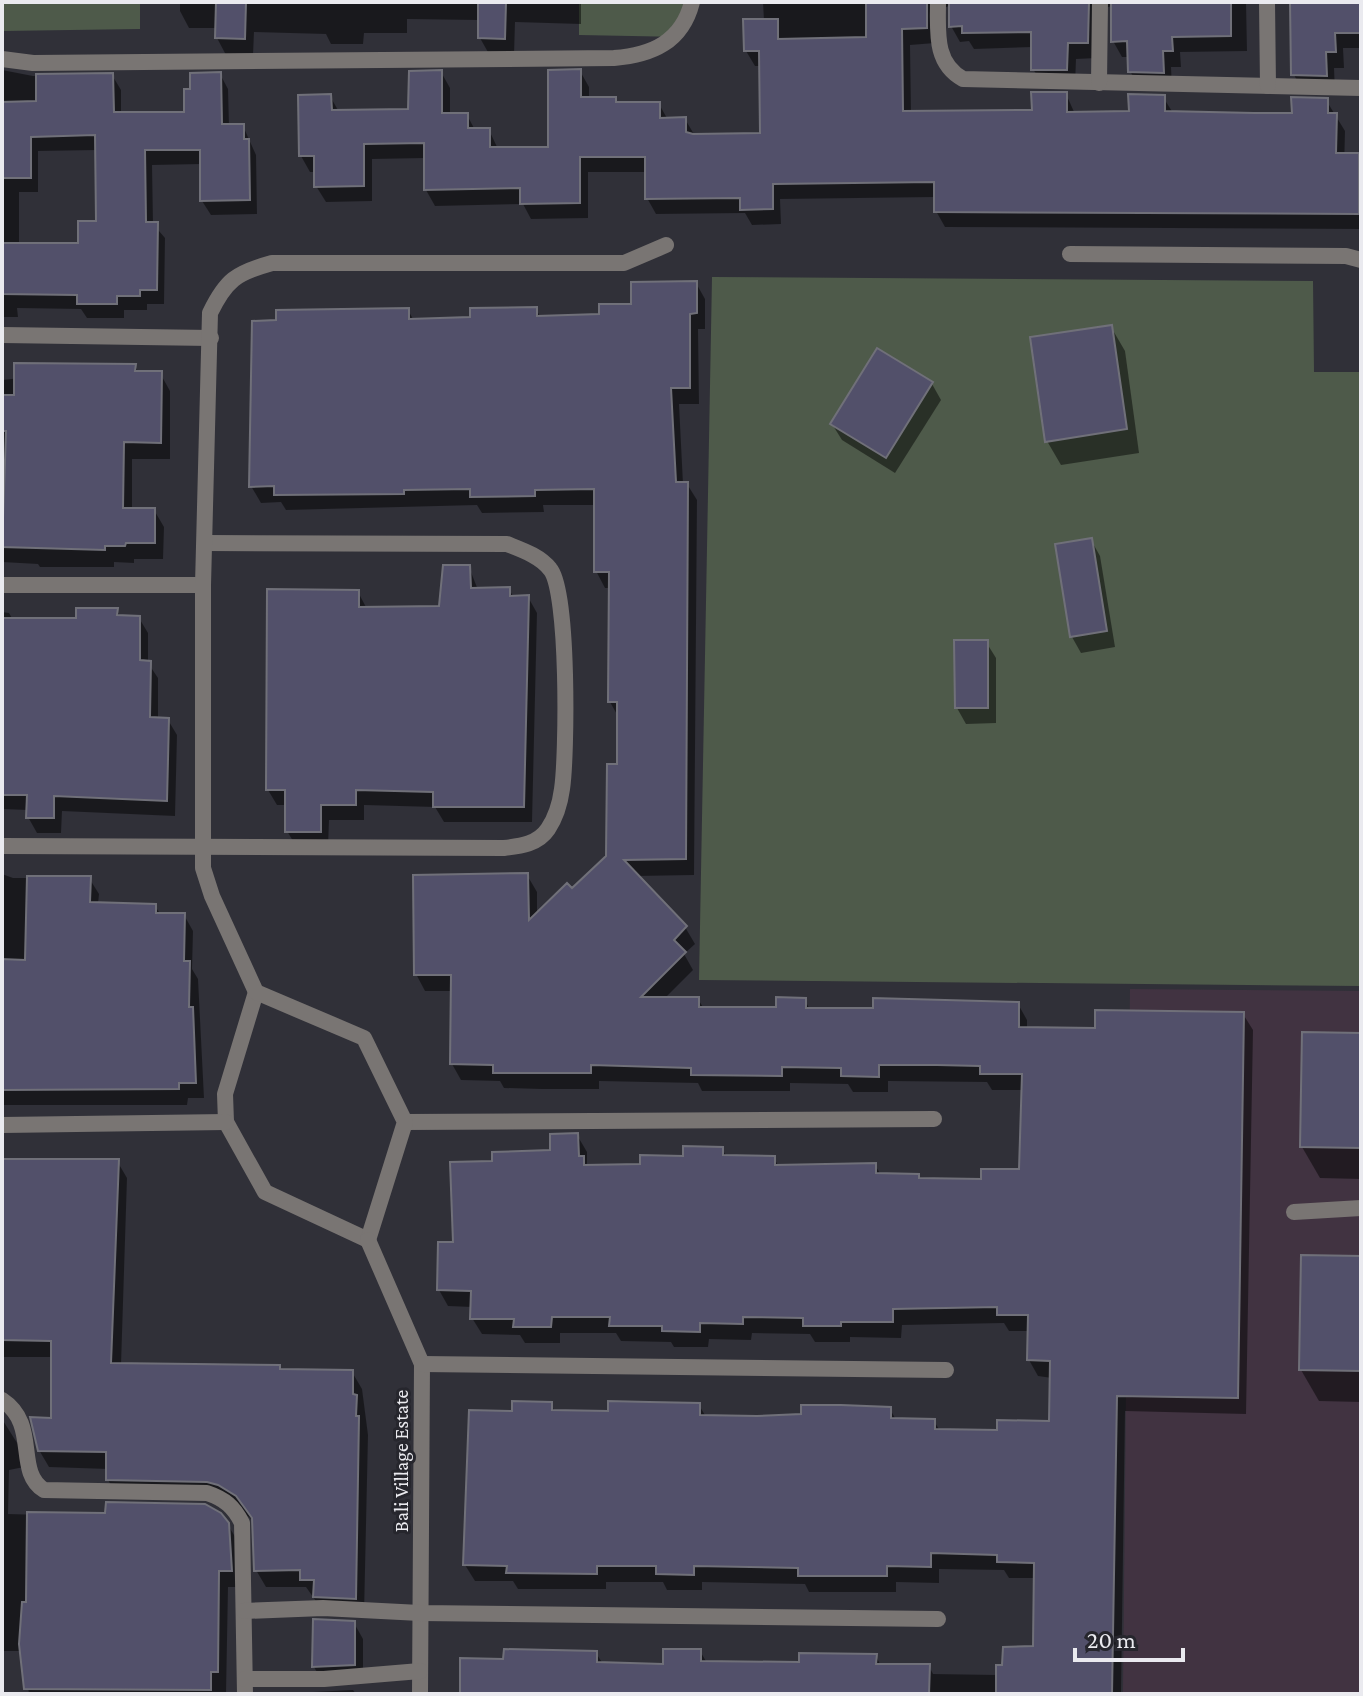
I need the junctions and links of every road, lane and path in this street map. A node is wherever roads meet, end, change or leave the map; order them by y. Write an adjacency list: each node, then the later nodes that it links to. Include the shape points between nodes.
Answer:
1 (692, 2): 5 (street, via 679,32 665,45 645,55 614,58 33,63)
2 (938, 2): 6 (street, via 941,59 963,79)
3 (1100, 2): 6 (street)
4 (1267, 2): 7 (street)
5 (2, 59)
6 (1099, 83): 7 (street)
7 (1268, 86): 8 (street)
8 (1361, 88)
9 (666, 245): 13 (street, via 624,263 272,263 244,271 224,286 210,313)
10 (1070, 254): 11 (street)
11 (1361, 260)
12 (2, 335): 13 (street)
13 (211, 338): 14 (street)
14 (206, 543): 16 (street); 18 (street, via 507,544 550,568 556,580 565,682 563,785 557,812 546,833 528,845)
15 (2, 585): 16 (street)
16 (203, 585): 18 (street)
17 (2, 846): 18 (street)
18 (202, 849): 19 (street, via 212,896)
19 (256, 992): 21 (street, via 225,1094); 22 (street, via 364,1038)
20 (934, 1119): 22 (street)
21 (226, 1122): 23 (street); 26 (street, via 265,1192)
22 (405, 1122): 26 (street)
23 (2, 1125)
24 (1361, 1208): 25 (street)
25 (1294, 1212)
26 (368, 1240): 27 (street, Bali Village Estate)
27 (422, 1364): 28 (street); 31 (street, Bali Village Estate)
28 (946, 1370)
29 (2, 1400): 30 (street, via 21,1417 29,1473 44,1490 207,1493 229,1504 242,1523)
30 (244, 1611): 31 (street); 34 (street)
31 (420, 1613): 32 (street); 33 (street, Bali Village Estate)
32 (938, 1619)
33 (420, 1671): 34 (street); 35 (street, Bali Village Estate)
34 (245, 1686)
35 (420, 1694)

